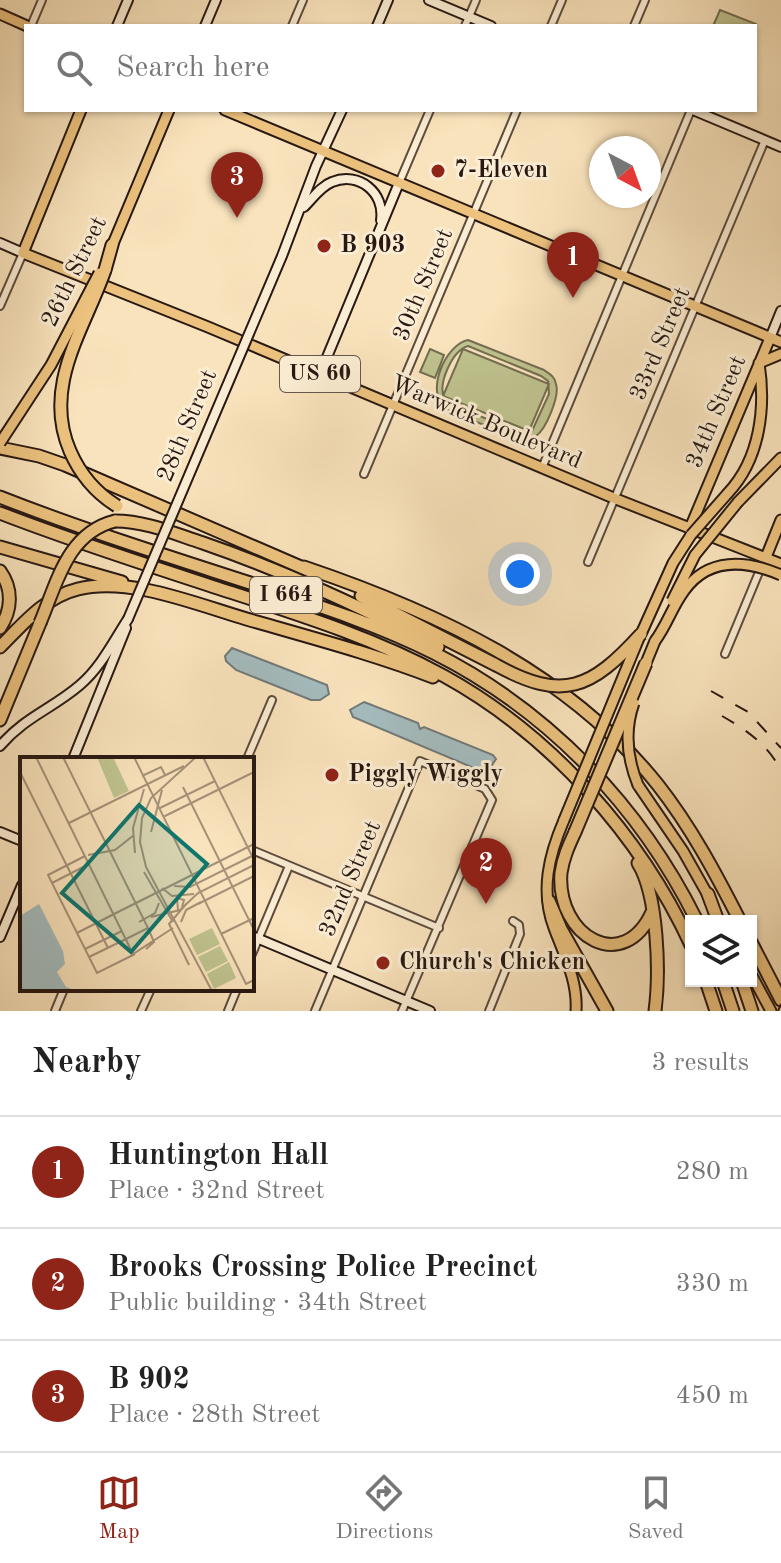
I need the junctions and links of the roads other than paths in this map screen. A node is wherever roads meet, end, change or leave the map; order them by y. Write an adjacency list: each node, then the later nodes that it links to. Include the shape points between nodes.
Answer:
1 (42, 0): 13 (street)
2 (128, 0): 14 (main road)
3 (216, 0): 15 (main road)
4 (303, 0): 16 (street)
5 (388, 0): 17 (main road)
6 (429, 0): 11 (main road)
7 (476, 0): 11 (street)
8 (562, 0): 18 (street)
9 (645, 0): 19 (street)
10 (3, 16): 12 (main road)
11 (467, 21)
12 (24, 24)
13 (30, 24)
14 (118, 24)
15 (206, 24)
16 (293, 24)
17 (378, 24)
18 (552, 24)
19 (635, 24)
20 (80, 112): 37 (main road)
21 (168, 112): 36 (main road, 26th Street)
22 (341, 112): 30 (main road, 28th Street)
23 (429, 112): 31 (street)
24 (516, 112): 33 (street, 30th Street)
25 (691, 112): 39 (street)
26 (697, 112): 28 (main road)
27 (254, 116): 30 (main road)
28 (765, 140): 29 (main road); 41 (street, 33rd Street)
29 (781, 147)
30 (324, 152): 31 (main road); 32 (main road, 28th Street)
31 (399, 183): 33 (main road); 34 (main road)
32 (301, 210): 34 (main road, via 329,183 357,180 380,201); 67 (main road, 28th Street, bridge)
33 (474, 214): 39 (main road); 48 (street, 30th Street)
34 (379, 232): 47 (main road)
35 (0, 243): 37 (main road, Warwick Boulevard)
36 (112, 245): 38 (highway)
37 (23, 253): 40 (street); 47 (main road, Warwick Boulevard / US 60)
38 (103, 269): 49 (main road, 26th Street, bridge); 58 (highway, bridge, via 66,365 60,405 65,436 94,487 117,506)
39 (621, 276): 41 (main road); 51 (street)
40 (0, 306)
41 (696, 306): 43 (main road); 54 (street, 33rd Street)
42 (781, 311): 43 (main road, 34th Street)
43 (770, 338): 44 (main road); 46 (main road, 34th Street)
44 (781, 342)
45 (781, 354): 46 (main road)
46 (759, 363): 57 (main road, 34th Street); 69 (main road, bridge, via 757,439 747,467 673,563)
47 (320, 374): 48 (main road, Warwick Boulevard / US 60)
48 (393, 406): 51 (main road, Warwick Boulevard / US 60); 52 (street, 30th Street)
49 (0, 446): 63 (highway, via 65,465)
50 (781, 458): 70 (main road, bridge, via 695,555)
51 (542, 468): 54 (main road, Warwick Boulevard / US 60)
52 (364, 474)
53 (0, 497): 77 (highway, I 664, via 380,628 463,669)
54 (616, 499): 57 (main road, Warwick Boulevard / US 60); 61 (street, 33rd Street)
55 (0, 513): 74 (highway, I 664, via 373,642 438,672)
56 (781, 520): 60 (main road)
57 (690, 528): 60 (main road, Warwick Boulevard / US 60)
58 (177, 534): 76 (highway, bridge, via 115,521 93,529 74,547); 77 (highway, via 300,581 414,634 524,701)
59 (0, 547): 66 (highway)
60 (766, 557): 62 (main road, Warwick Boulevard / US 60); 72 (street)
61 (588, 562)
62 (781, 564)
63 (304, 567): 69 (highway, bridge, via 535,684 569,686 587,680 606,670); 93 (highway, via 478,639 580,705 659,786 692,833)
64 (0, 571): 68 (highway, via 10,596)
65 (781, 575): 70 (main road, bridge, via 743,563 707,571 686,588)
66 (154, 593): 71 (highway, via 105,585 70,591 41,608); 74 (highway, via 375,657)
67 (128, 619): 78 (main road, via 88,678 26,720); 79 (main road, 28th Street)
68 (0, 628)
69 (641, 634): 89 (main road, bridge, via 548,864)
70 (655, 641): 73 (main road, bridge)
71 (0, 647)
72 (725, 654)
73 (646, 663): 87 (main road, bridge, via 629,718 629,756 638,785); 90 (highway, bridge, via 564,859 561,885 579,931 604,944 624,941 645,926)
74 (479, 699): 81 (highway, I 664, via 555,759)
75 (272, 700): 80 (street)
76 (0, 720)
77 (553, 732): 91 (highway, I 664, via 632,816)
78 (0, 746)
79 (74, 757)
80 (248, 757)
81 (614, 821): 90 (highway, via 647,881); 96 (highway, I 664, via 648,866)
82 (0, 832): 83 (main road)
83 (20, 840)
84 (254, 851): 85 (street)
85 (289, 866): 88 (street); 98 (street)
86 (20, 890): 97 (main road)
87 (708, 894): 92 (highway)
88 (363, 897): 95 (street); 95 (street, 32nd Street, via 420,761 485,789 491,802); 100 (street, 32nd Street)
89 (549, 901): 118 (main road, via 552,925 573,979); 119 (highway)
90 (653, 910): 120 (highway)
91 (694, 915)
92 (718, 915)
93 (737, 915)
94 (513, 921): 117 (street, via 520,934)
95 (439, 928): 109 (street)
96 (685, 934)
97 (0, 937)
98 (255, 938): 100 (main road)
99 (757, 953): 108 (highway)
100 (333, 970): 109 (main road); 114 (street, 32nd Street)
101 (757, 986): 123 (main road)
102 (708, 987): 121 (highway)
103 (725, 987): 122 (highway)
104 (744, 987): 110 (highway)
105 (63, 991): 111 (street)
106 (150, 991): 112 (street)
107 (236, 991): 113 (street)
108 (781, 1000)
109 (406, 1001): 115 (street); 116 (main road)
110 (752, 1010)
111 (55, 1011)
112 (141, 1011)
113 (228, 1011)
114 (315, 1011)
115 (402, 1011)
116 (430, 1011)
117 (489, 1011)
118 (576, 1011)
119 (607, 1011)
120 (655, 1011)
121 (716, 1011)
122 (733, 1011)
123 (771, 1011)

